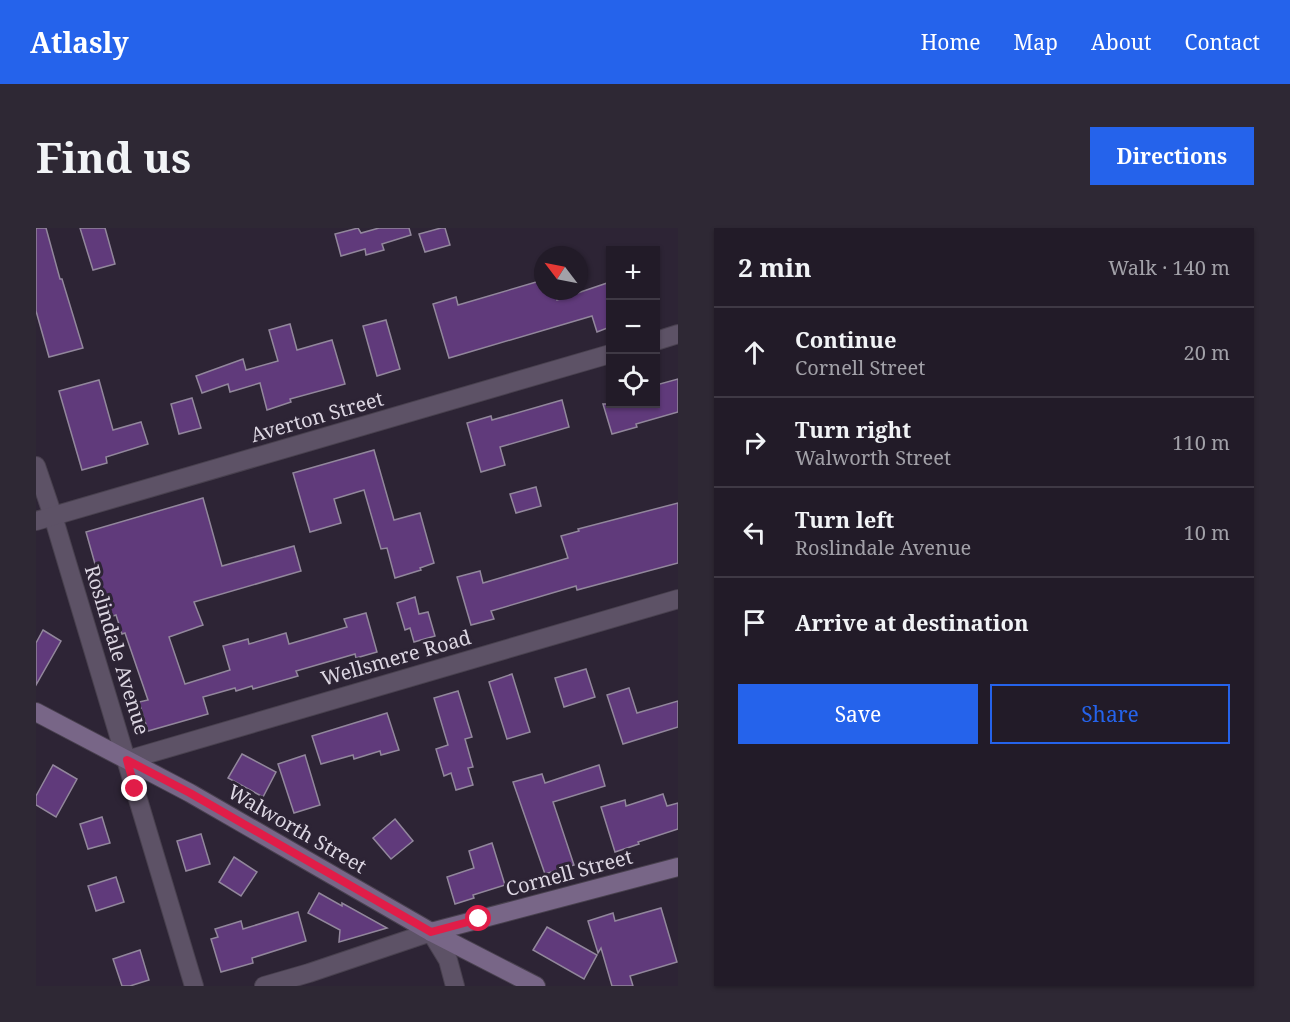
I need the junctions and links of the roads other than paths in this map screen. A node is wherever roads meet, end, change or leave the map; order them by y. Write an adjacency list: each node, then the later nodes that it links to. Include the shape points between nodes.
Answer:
1 (678, 334): 2 (street)
2 (660, 340)
3 (606, 355): 5 (street, Averton Street)
4 (36, 466): 5 (street, Roslindale Avenue)
5 (45, 519): 8 (street, Roslindale Avenue)
6 (678, 599): 8 (street, Wellsmere Road)
7 (36, 712): 8 (street, Walworth Street)
8 (127, 760): 10 (street, Walworth Street); 11 (street, Roslindale Avenue)
9 (678, 867): 10 (street, Cornell Street)
10 (431, 932): 12 (street, Cornell Street); 13 (street, via 448,960); 14 (street, Walworth Street)
11 (194, 986)
12 (264, 986)
13 (455, 986)
14 (536, 986)

